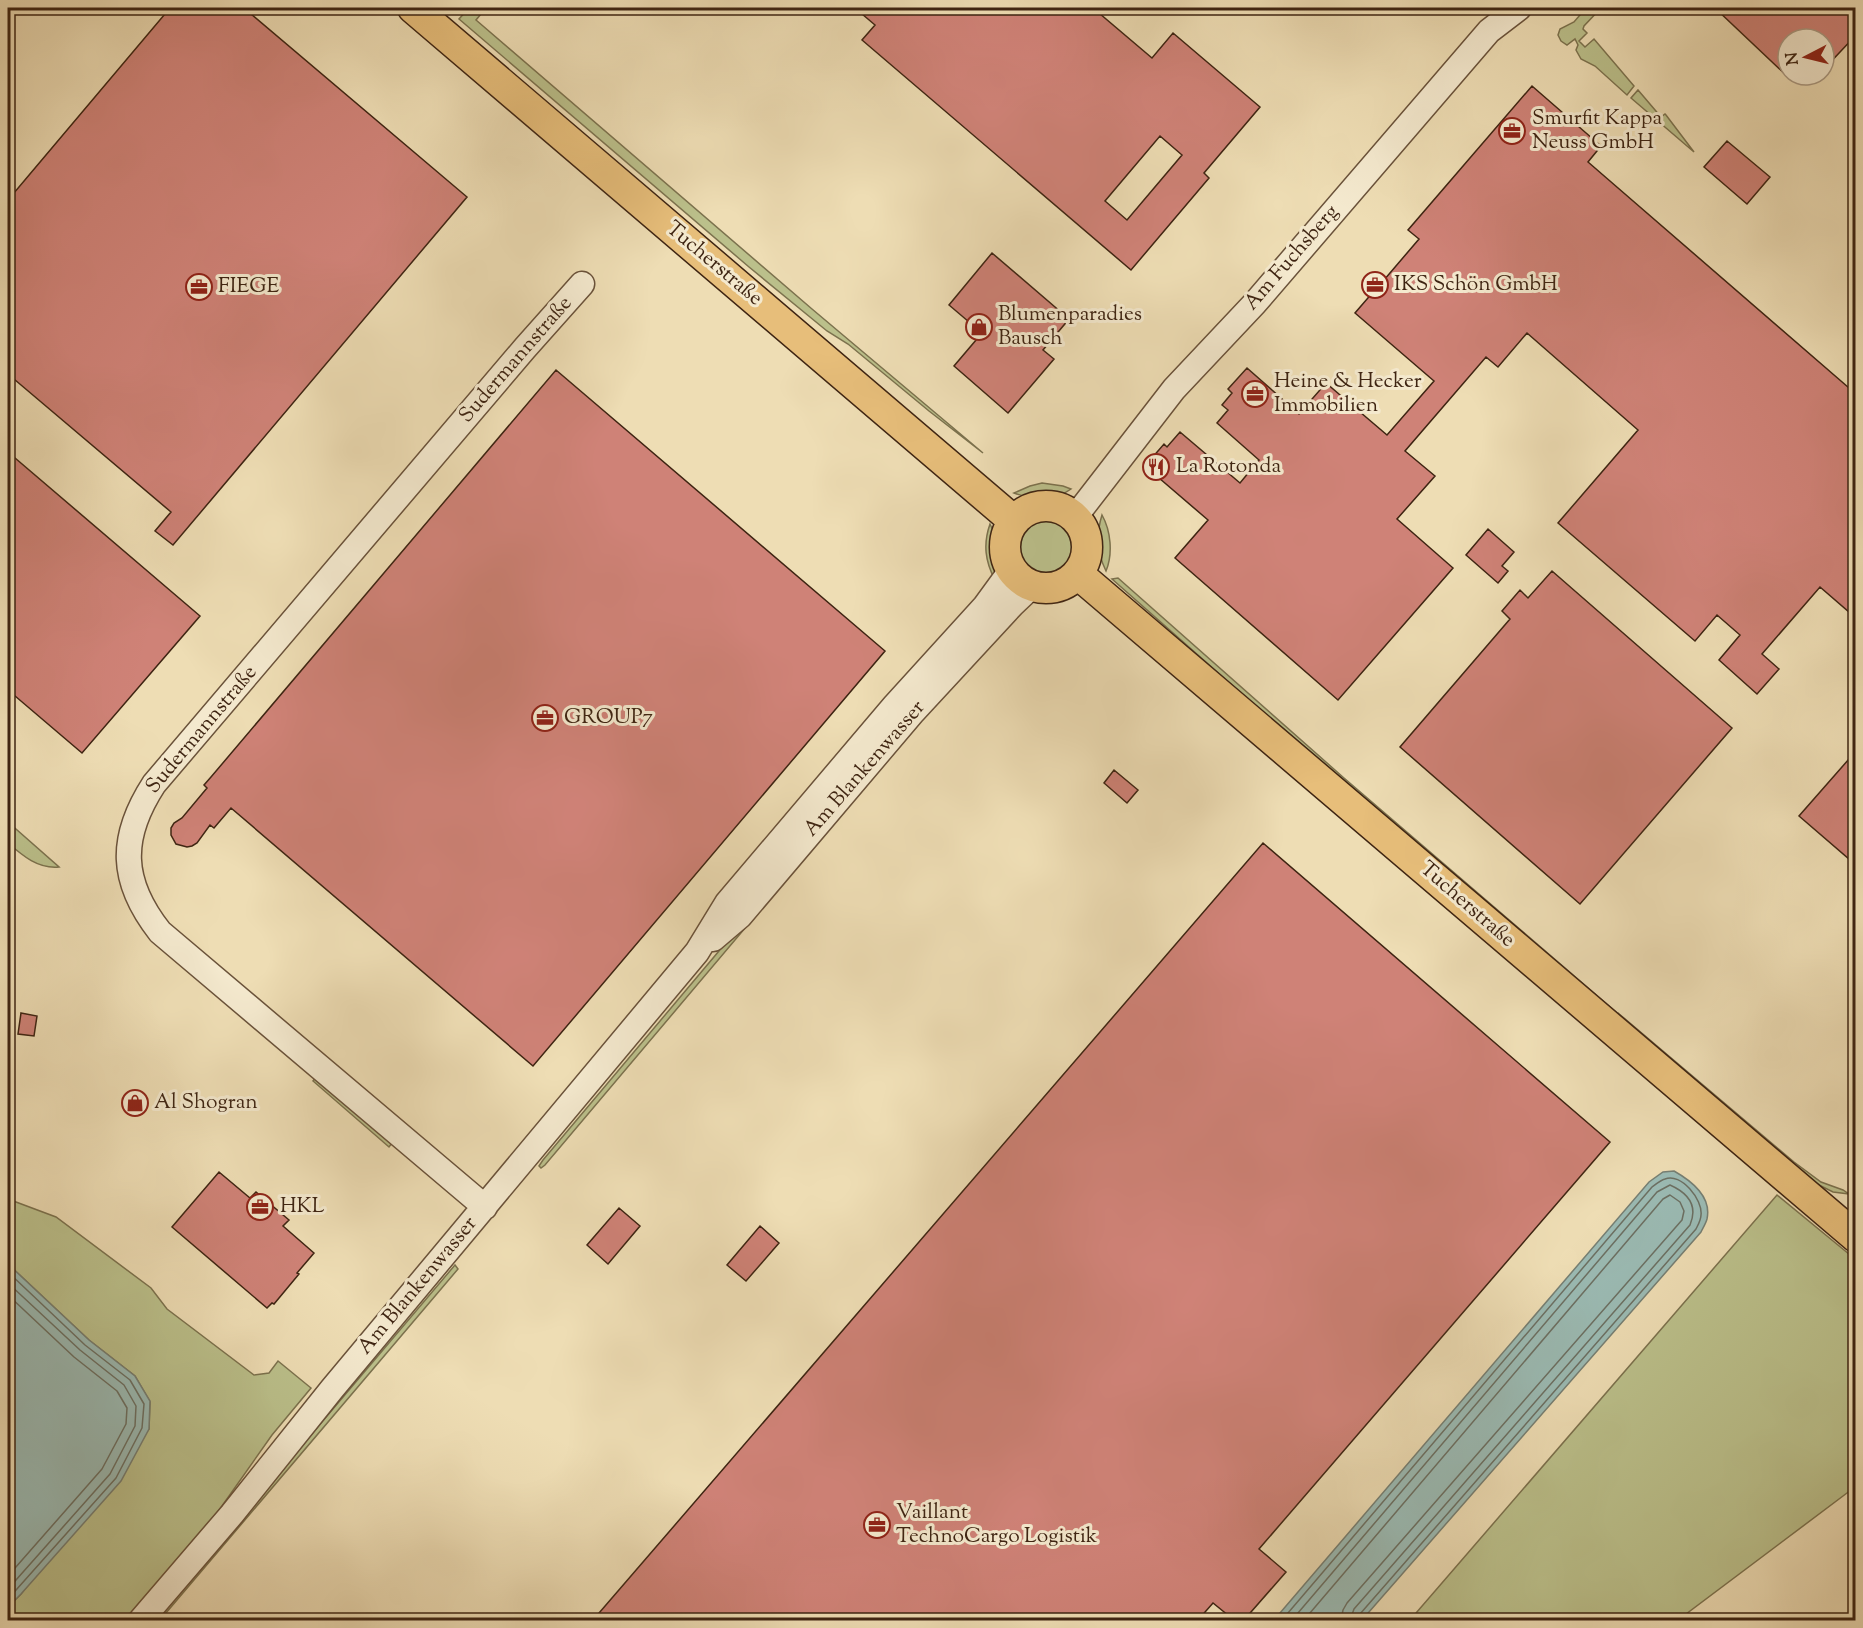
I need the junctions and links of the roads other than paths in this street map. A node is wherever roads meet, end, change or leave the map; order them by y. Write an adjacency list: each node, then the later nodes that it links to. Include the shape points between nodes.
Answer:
1 (413, 8): 5 (main road, Tucherstraße)
2 (1519, 8): 4 (street, Am Fuchsberg, via 1489,31 1255,303 1174,389)
3 (582, 284): 8 (street, Sudermannstraße, via 154,784 132,827 129,849 130,875 137,897 160,932)
4 (1075, 517): 5 (main road, via 1049,506 1025,512); 6 (main road, via 1084,529 1087,544 1086,559)
5 (1014, 521): 7 (main road, via 1008,532 1007,557)
6 (1078, 574): 7 (main road, via 1068,583 1045,589); 9 (main road, Tucherstraße)
7 (1022, 577): 8 (street, Am Blankenwasser, via 985,606 895,705 727,903 697,952)
8 (485, 1207): 10 (street, Am Blankenwasser)
9 (1856, 1237)
10 (141, 1620)

